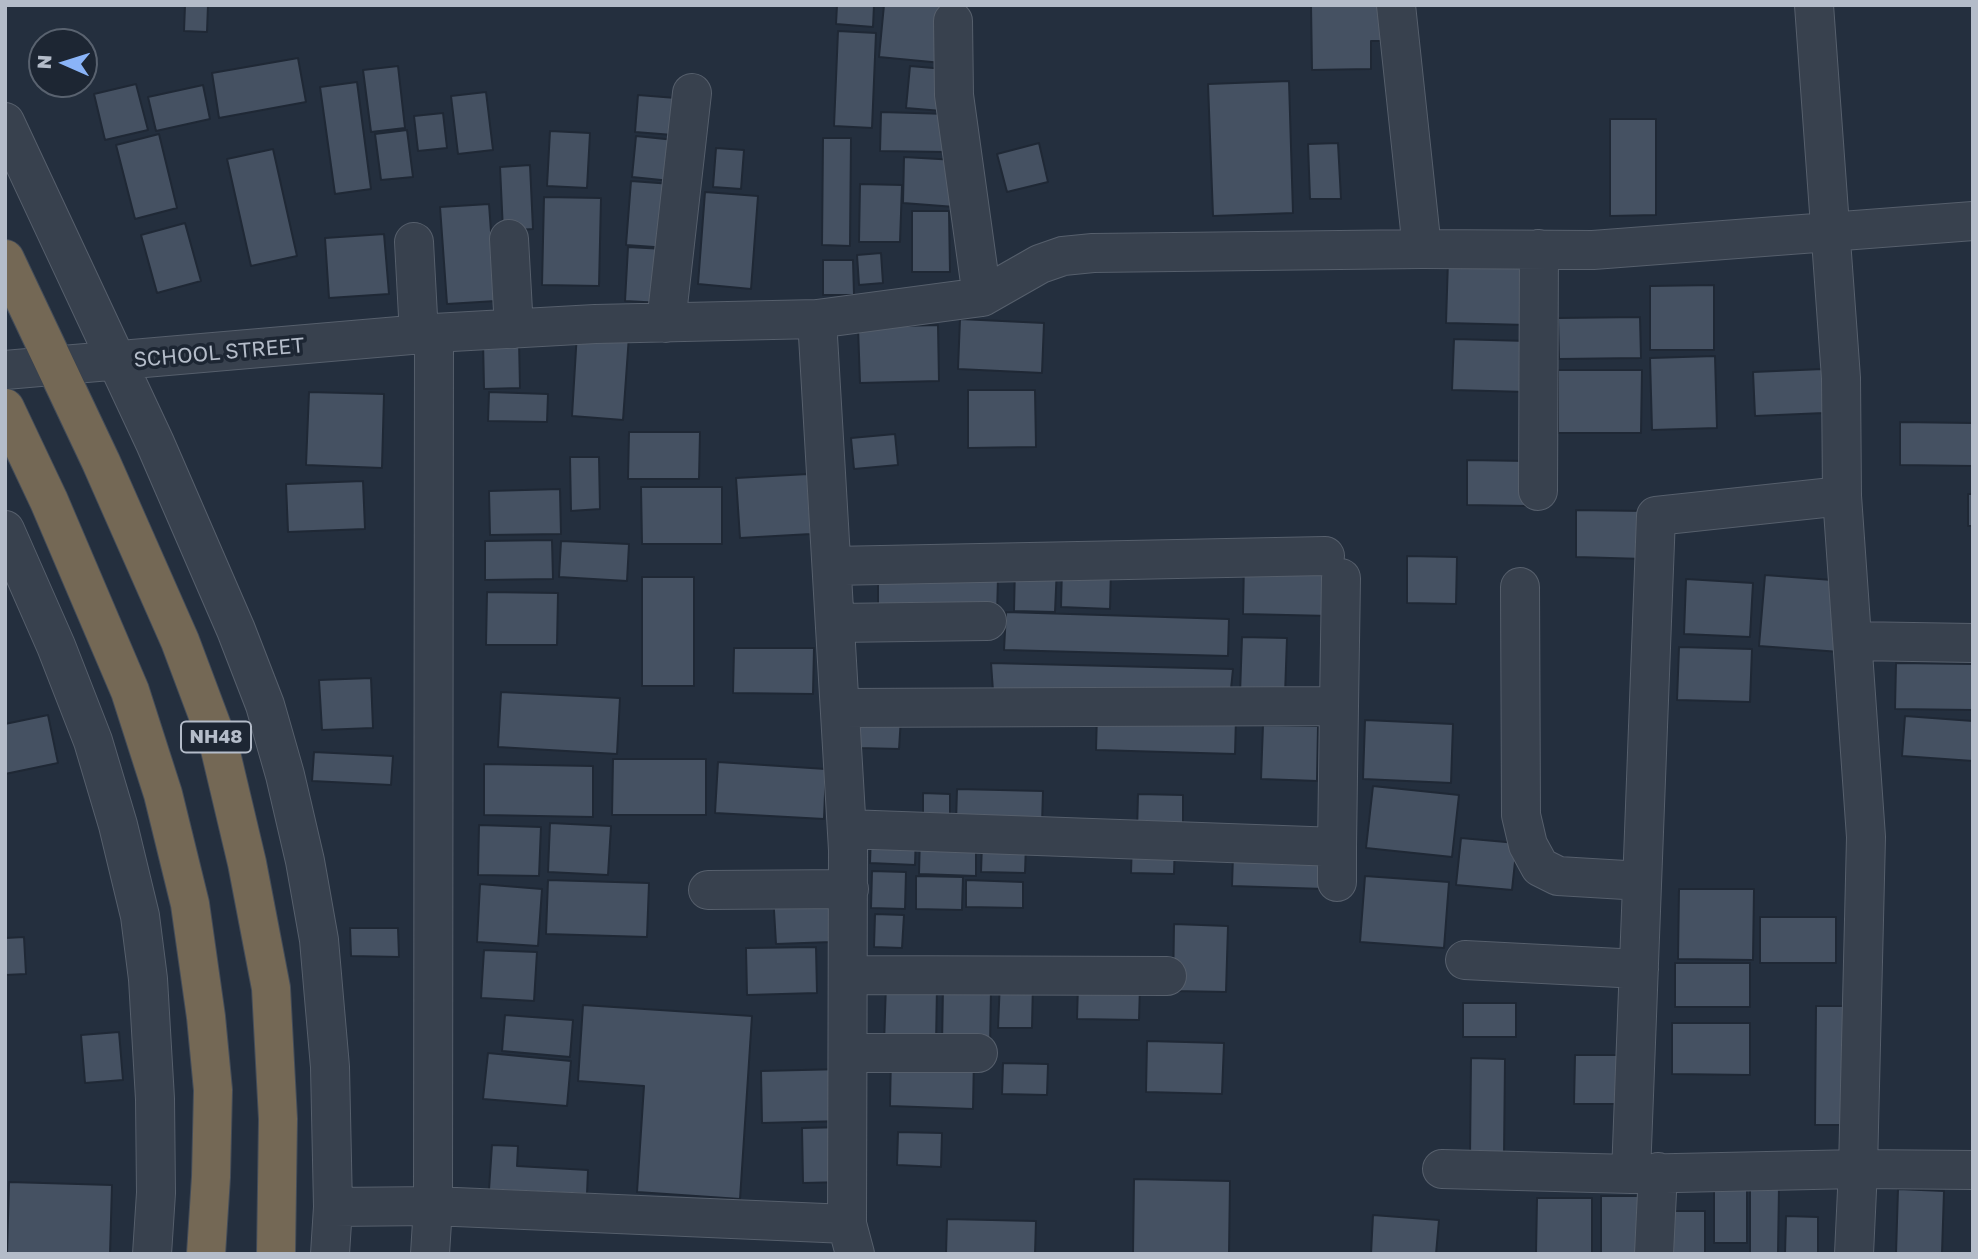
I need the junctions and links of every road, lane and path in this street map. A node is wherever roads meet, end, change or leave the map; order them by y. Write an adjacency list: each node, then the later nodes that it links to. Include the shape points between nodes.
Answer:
1 (1396, 5): 10 (street)
2 (1814, 5): 7 (street)
3 (953, 21): 13 (street, via 954,95)
4 (692, 93): 15 (street)
5 (5, 122): 18 (street)
6 (1973, 221): 7 (street)
7 (1832, 232): 11 (street, via 1593,250); 23 (street)
8 (509, 239): 16 (street)
9 (414, 242): 17 (street)
10 (1422, 249): 11 (street); 13 (street, via 1073,255 1040,264)
11 (1539, 249): 22 (street)
12 (5, 259): 19 (highway, NH48)
13 (982, 298): 14 (street, SCHOOL STREET)
14 (817, 319): 15 (street, SCHOOL STREET); 25 (street)
15 (666, 323): 16 (street, SCHOOL STREET)
16 (514, 329): 17 (street, SCHOOL STREET)
17 (426, 334): 18 (street, SCHOOL STREET); 47 (street)
18 (117, 362): 19 (street, SCHOOL STREET); 48 (street, via 241,643 285,775 319,940 330,1067)
19 (56, 367): 20 (street, SCHOOL STREET); 52 (highway, NH48, via 180,641 219,745 271,988 278,1119)
20 (5, 370)
21 (5, 408): 51 (highway, NH48, via 130,691 163,794 190,904 213,1090)
22 (1538, 491)
23 (1842, 496): 29 (street); 34 (street, via 1656,516)
24 (5, 530): 50 (street, via 93,741 139,916 155,1099)
25 (832, 566): 28 (street); 31 (street, via 1333,567)
26 (1520, 587): 34 (street, via 1521,815 1528,845 1540,867 1558,876)
27 (987, 621): 28 (street)
28 (835, 623): 32 (street)
29 (1853, 641): 30 (street); 44 (street, via 1866,837)
30 (1973, 643)
31 (1339, 706): 32 (street); 33 (street, via 1337,865)
32 (840, 708): 33 (street)
33 (847, 829): 35 (street)
34 (1642, 881): 38 (street)
35 (849, 889): 36 (street); 39 (street)
36 (708, 890)
37 (1465, 960): 38 (street)
38 (1639, 968): 46 (street)
39 (848, 975): 40 (street); 41 (street)
40 (1167, 976)
41 (848, 1053): 42 (street); 49 (street)
42 (978, 1053)
43 (1442, 1169): 46 (street)
44 (1858, 1169): 45 (street); 46 (street); 56 (street)
45 (1973, 1170)
46 (1645, 1173): 55 (street)
47 (433, 1206): 48 (street); 49 (street); 54 (street)
48 (334, 1207): 53 (street)
49 (851, 1239)
50 (152, 1254)
51 (206, 1254)
52 (276, 1254)
53 (330, 1254)
54 (430, 1254)
55 (1654, 1254)
56 (1853, 1254)

